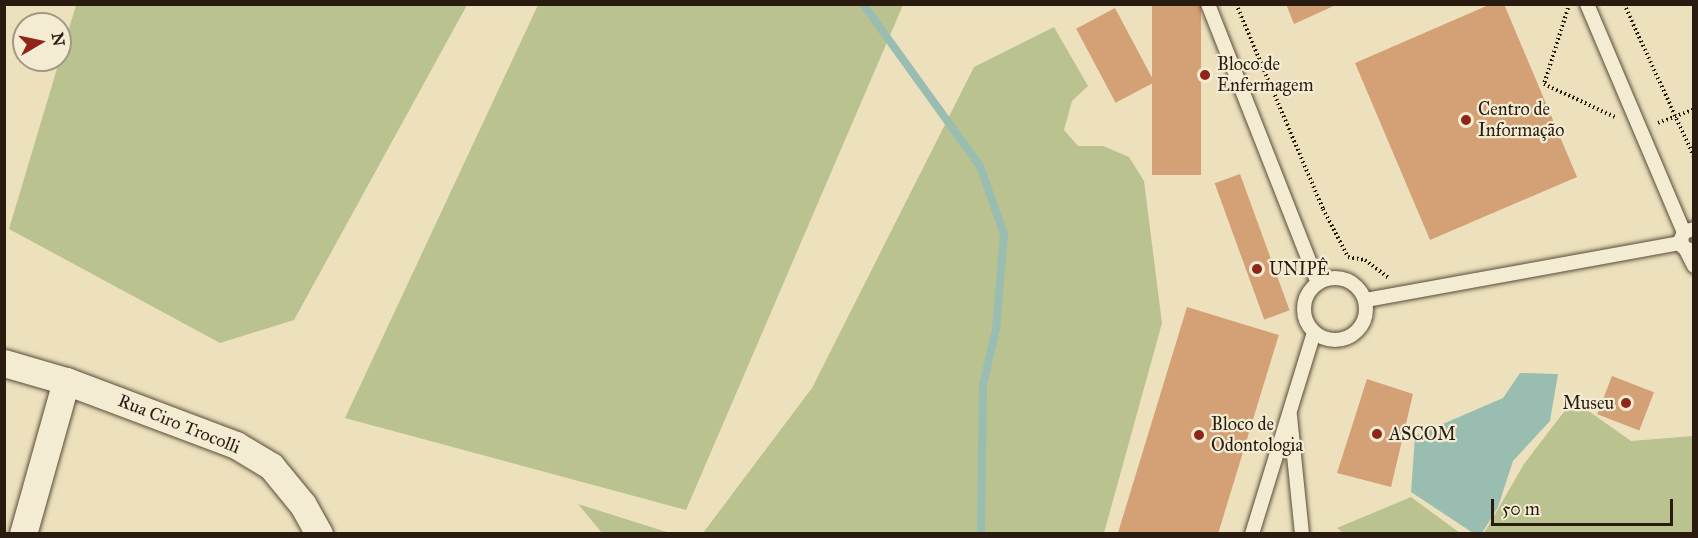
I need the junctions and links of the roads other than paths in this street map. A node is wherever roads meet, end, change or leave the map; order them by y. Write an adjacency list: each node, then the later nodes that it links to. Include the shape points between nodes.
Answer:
1 (1208, 4): 5 (lane)
2 (1587, 4): 3 (lane)
3 (1688, 241): 4 (lane); 6 (lane)
4 (1694, 266)
5 (1318, 283): 6 (lane, via 1329,278 1351,282); 7 (lane, via 1305,301 1304,311)
6 (1366, 300): 7 (lane, via 1365,320 1351,336 1332,340)
7 (1314, 332): 10 (lane)
8 (4, 363): 9 (street, Rua Ciro Trocolli)
9 (66, 381): 11 (street, Rua Ciro Trocolli, via 236,445 271,466); 12 (street)
10 (1289, 411): 15 (lane); 16 (lane)
11 (303, 505): 13 (street); 14 (street, Rua Ciro Trocolli)
12 (23, 534)
13 (296, 534)
14 (319, 534)
15 (1252, 534)
16 (1302, 534)

